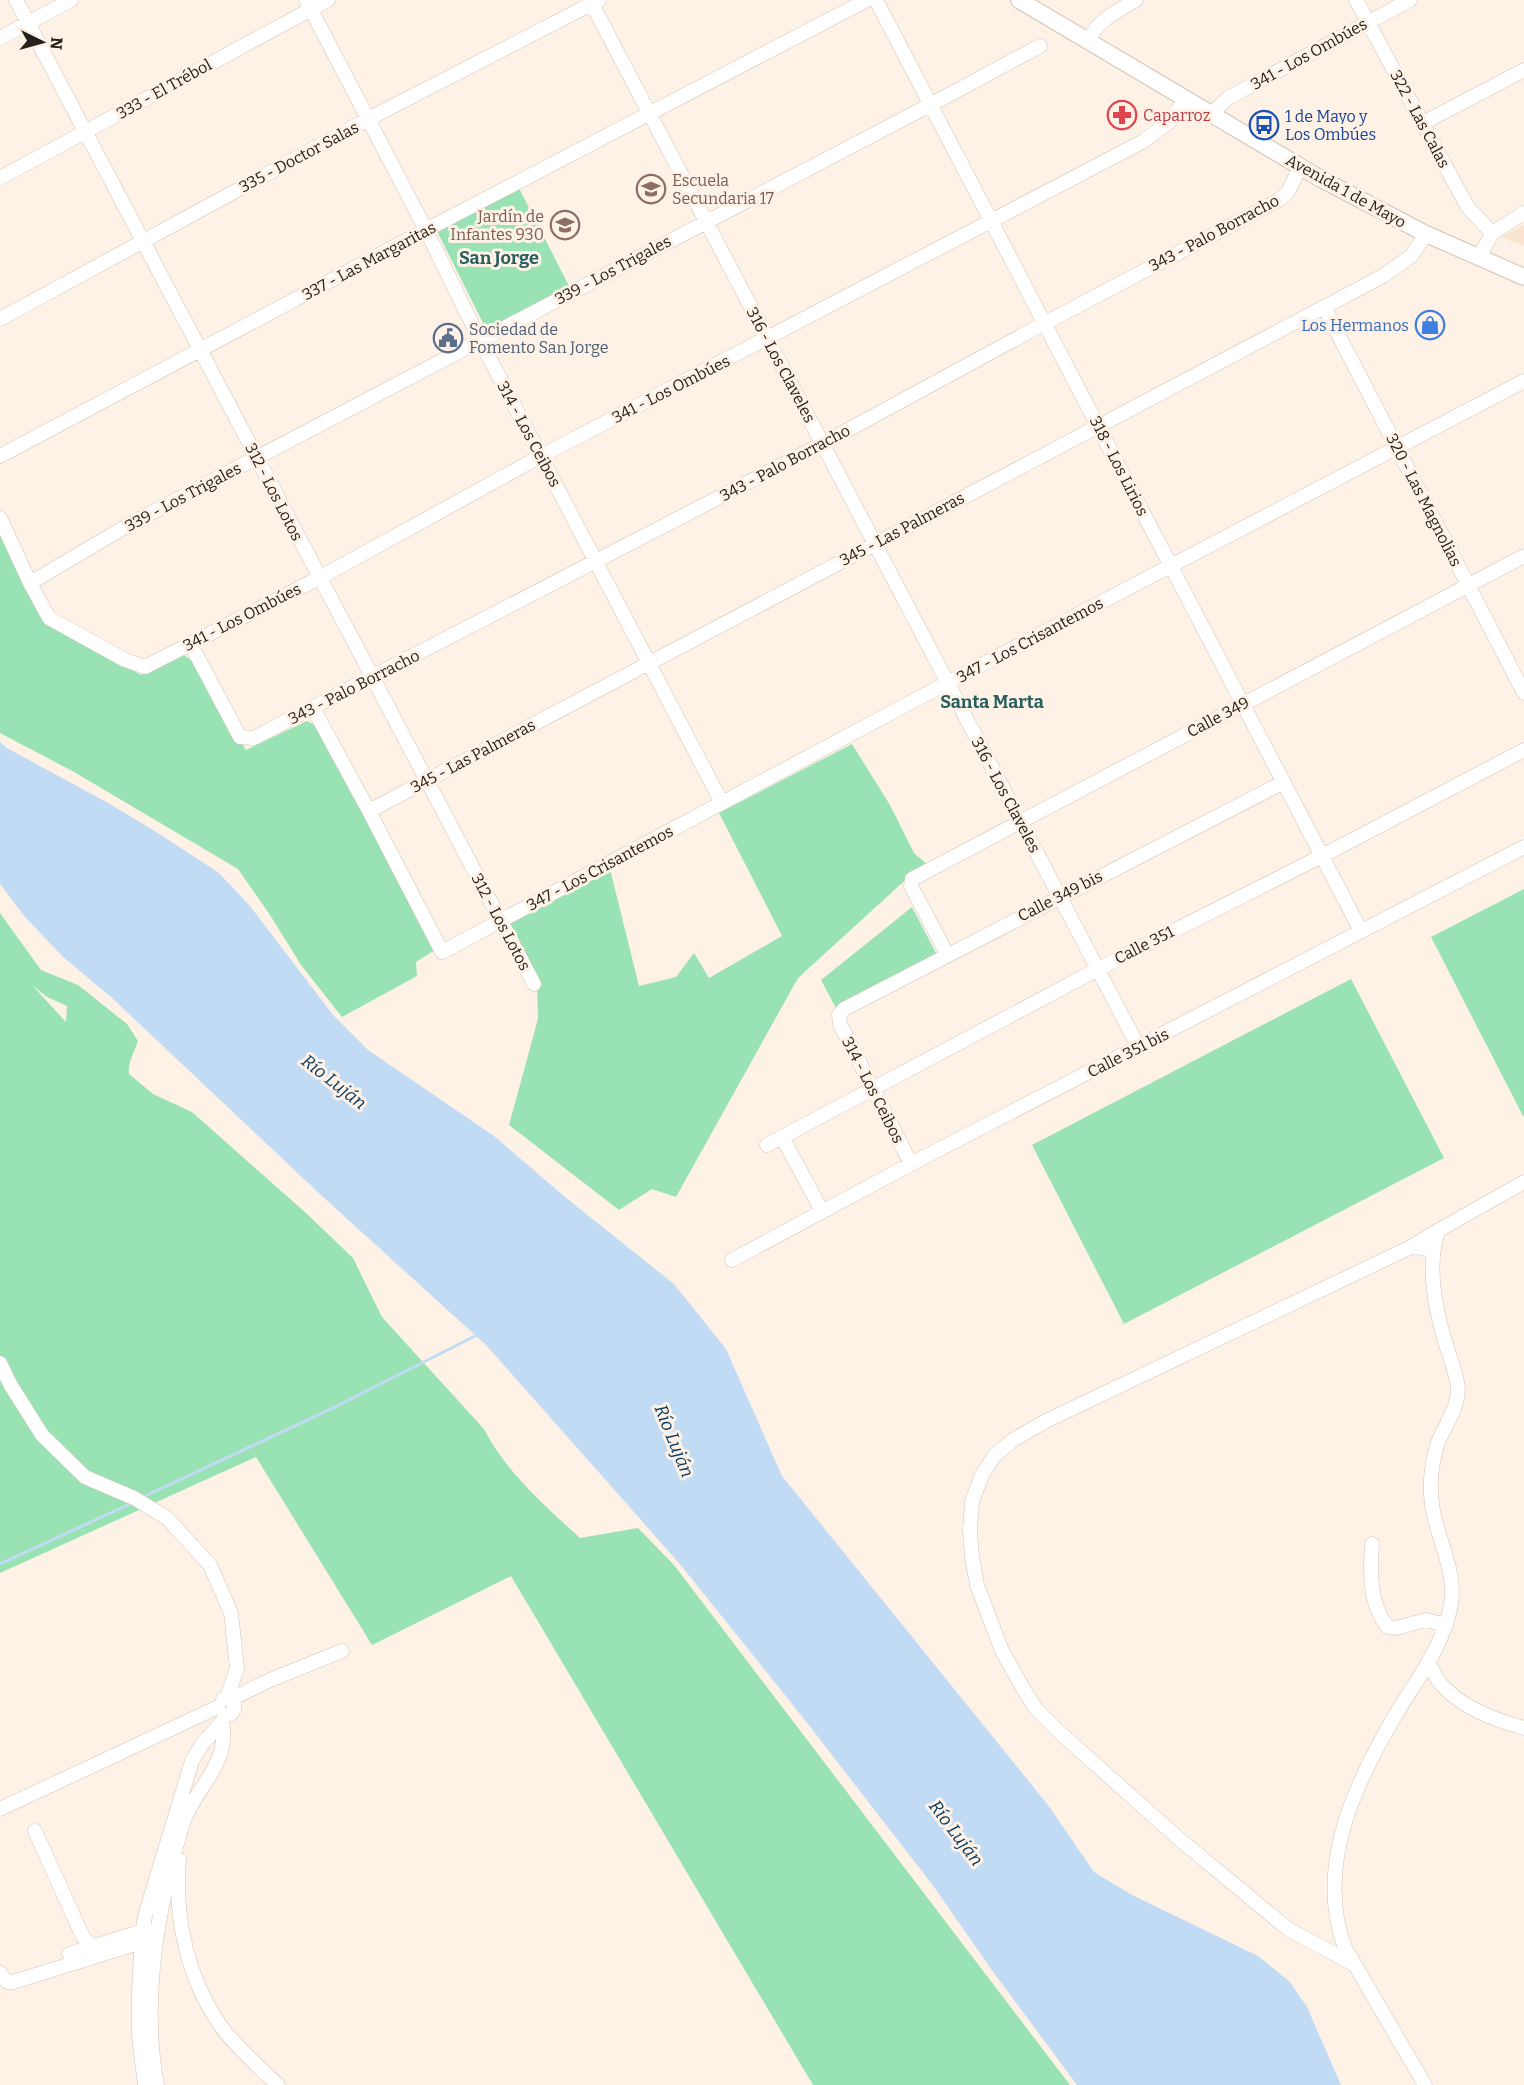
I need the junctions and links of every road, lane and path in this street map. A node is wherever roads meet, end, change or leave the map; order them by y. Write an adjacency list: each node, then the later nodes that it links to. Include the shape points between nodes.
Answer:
1 (16, 0): 13 (street, 312 - Los Lotos)
2 (71, 0): 13 (street)
3 (328, 0): 11 (street, 333 - El Trébol)
4 (867, 0): 20 (street, 337 - Las Margaritas)
5 (876, 0): 19 (street, 318 - Los Lirios)
6 (1019, 0): 15 (main road, Avenida 1 de Mayo)
7 (1137, 0): 15 (street, via 1109,15)
8 (1356, 0): 12 (street, 322 - Las Calas)
9 (1410, 0): 12 (street, 341 - Los Ombúes)
10 (594, 1): 20 (street, 316 - Los Claveles); 22 (street, 335 - Doctor Salas)
11 (309, 4): 22 (street, 314 - Los Ceibos); 24 (street, 333 - El Trébol)
12 (1368, 22): 21 (street, 341 - Los Ombúes, via 1228,98); 23 (street, 322 - Las Calas)
13 (28, 24): 14 (street); 24 (street, 312 - Los Lotos)
14 (0, 38)
15 (1088, 41): 18 (main road, Avenida 1 de Mayo)
16 (1040, 46): 19 (street, 339 - Los Trigales)
17 (1524, 70): 23 (street)
18 (1186, 99): 21 (main road, Avenida 1 de Mayo); 28 (street, 341 - Los Ombúes, via 1168,123 1150,137)
19 (930, 105): 28 (street, 318 - Los Lirios); 29 (street, 339 - Los Trigales)
20 (650, 114): 29 (street, 316 - Los Claveles); 30 (street, 337 - Las Margaritas)
21 (1211, 114): 25 (main road, Avenida 1 de Mayo)
22 (368, 119): 30 (street, 314 - Los Ceibos); 33 (street, 335 - Doctor Salas)
23 (1423, 123): 31 (street, 322 - Las Calas, via 1467,206)
24 (84, 132): 26 (street, 333 - El Trébol); 33 (street, 312 - Los Lotos)
25 (1300, 167): 32 (main road, Avenida 1 de Mayo); 38 (street, 343 - Palo Borracho, via 1288,192 1277,201)
26 (0, 178)
27 (1524, 213): 31 (street)
28 (991, 220): 38 (street, 318 - Los Lirios); 39 (street, 341 - Los Ombúes)
29 (706, 221): 39 (street, 316 - Los Claveles); 40 (street, 339 - Los Trigales)
30 (426, 230): 40 (street, 314 - Los Ceibos); 41 (street, 337 - Las Margaritas)
31 (1492, 233): 34 (street)
32 (1426, 234): 34 (main road, Avenida 1 de Mayo); 36 (street, 345 - Las Palmeras, via 1412,256)
33 (143, 241): 37 (street, 335 - Doctor Salas); 41 (street, 312 - Los Lotos)
34 (1479, 258): 35 (main road, Avenida 1 de Mayo)
35 (1524, 277)
36 (1324, 307): 43 (street, 345 - Las Palmeras); 45 (street, 320 - Las Magnolias)
37 (0, 319)
38 (1045, 323): 43 (street, 318 - Los Lirios); 44 (street, 343 - Palo Borracho)
39 (767, 339): 44 (street, 316 - Los Claveles); 47 (street, 341 - Los Ombúes)
40 (480, 340): 47 (street, 314 - Los Ceibos); 48 (street, 339 - Los Trigales)
41 (201, 350): 46 (street, 337 - Las Margaritas); 48 (street, 312 - Los Lotos)
42 (1524, 381): 45 (street, 347 - Los Crisantemos)
43 (1098, 425): 50 (street, 345 - Las Palmeras); 53 (street, 318 - Los Lirios)
44 (822, 444): 50 (street, 316 - Los Claveles); 52 (street, 343 - Palo Borracho)
45 (1397, 447): 53 (street, 347 - Los Crisantemos); 56 (street, 320 - Las Magnolias)
46 (0, 456)
47 (541, 456): 52 (street, 314 - Los Ceibos); 54 (street, 341 - Los Ombúes)
48 (257, 459): 54 (street, 312 - Los Lotos); 55 (street, 339 - Los Trigales, via 130,525)
49 (0, 518): 55 (street)
50 (875, 543): 58 (street, 345 - Las Palmeras); 60 (street, 316 - Los Claveles)
51 (1524, 556): 56 (street, Calle 349)
52 (596, 561): 58 (street, 314 - Los Ceibos); 59 (street, 343 - Palo Borracho)
53 (1171, 566): 60 (street, 347 - Los Crisantemos); 62 (street, 318 - Los Lirios)
54 (319, 578): 57 (street, 341 - Los Ombúes); 59 (street, 312 - Los Lotos)
55 (30, 584): 57 (street, 341 - Los Ombúes, via 49,618 125,660 145,667)
56 (1468, 585): 61 (street, 320 - Las Magnolias); 62 (street, Calle 349)
57 (190, 643): 63 (street, 343 - Palo Borracho, via 240,737 254,738)
58 (650, 662): 65 (street, 345 - Las Palmeras); 67 (street, 314 - Los Ceibos)
59 (372, 679): 63 (street, 343 - Palo Borracho); 65 (street, 312 - Los Lotos)
60 (947, 683): 67 (street, 347 - Los Crisantemos); 69 (street, 316 - Los Claveles)
61 (1524, 693)
62 (1243, 704): 66 (street, 318 - Los Lirios); 69 (street, Calle 349)
63 (313, 708): 68 (street)
64 (1524, 750): 71 (street, Calle 351)
65 (426, 781): 68 (street, 345 - Las Palmeras); 73 (street, 312 - Los Lotos)
66 (1284, 782): 71 (street, 318 - Los Lirios); 72 (street, Calle 349 bis)
67 (722, 803): 73 (street, 347 - Los Crisantemos)
68 (369, 811): 73 (street, 347 - Los Crisantemos, via 442,952)
69 (1020, 821): 72 (street, 316 - Los Claveles); 75 (street, Calle 349, via 912,879 910,885)
70 (1524, 848): 74 (street, Calle 351 bis)
71 (1322, 856): 74 (street, 318 - Los Lirios); 76 (street, Calle 351)
72 (1060, 896): 75 (street, Calle 349 bis); 76 (street, 316 - Los Claveles)
73 (501, 920): 77 (street, 312 - Los Lotos)
74 (1361, 931): 79 (street, Calle 351 bis)
75 (947, 954): 78 (street, Calle 349 bis)
76 (1098, 969): 79 (street, 316 - Los Claveles); 80 (street, Calle 351)
77 (534, 984)
78 (839, 1015): 80 (street, 314 - Los Ceibos)
79 (1139, 1048): 83 (street, Calle 351 bis)
80 (873, 1089): 81 (street, Calle 351); 83 (street, 314 - Los Ceibos)
81 (782, 1137): 82 (street, Calle 351); 85 (street)
82 (767, 1145)
83 (911, 1164): 85 (street, Calle 351 bis)
84 (1524, 1182): 86 (street)
85 (822, 1211): 89 (street, Calle 351 bis)
86 (1439, 1230): 87 (street); 88 (street)
87 (1411, 1247): 88 (street); 102 (street, via 1013,1440 995,1455 972,1502 970,1530 977,1585 1002,1651 1036,1709 1178,1838 1288,1929)
88 (1433, 1252): 92 (street, via 1439,1324 1458,1392 1438,1441 1430,1492 1434,1522 1453,1585)
89 (732, 1260)
90 (0, 1363): 95 (street, via 42,1435 85,1477 138,1500 167,1518 210,1564 231,1613 237,1668)
91 (1372, 1544): 92 (street, via 1374,1597 1388,1627 1426,1620)
92 (1446, 1625): 94 (street)
93 (342, 1651): 95 (street, via 270,1680)
94 (1428, 1665): 96 (street, via 1456,1697 1480,1712); 102 (street, via 1361,1781 1340,1842 1334,1902 1338,1929)
95 (225, 1708): 97 (street); 98 (street, via 192,1761); 98 (street, via 219,1762)
96 (1524, 1728)
97 (0, 1809)
98 (179, 1822): 100 (street, via 162,1900); 106 (street, via 178,1902 195,1978 223,2029)
99 (34, 1831): 101 (street, via 83,1937)
100 (149, 1937): 101 (street); 104 (street, via 139,1991); 105 (street, via 151,2037)
101 (94, 1952): 103 (street, via 13,1982)
102 (1355, 1965): 107 (street)
103 (2, 1977)
104 (145, 2085)
105 (157, 2085)
106 (278, 2085)
107 (1425, 2085)

